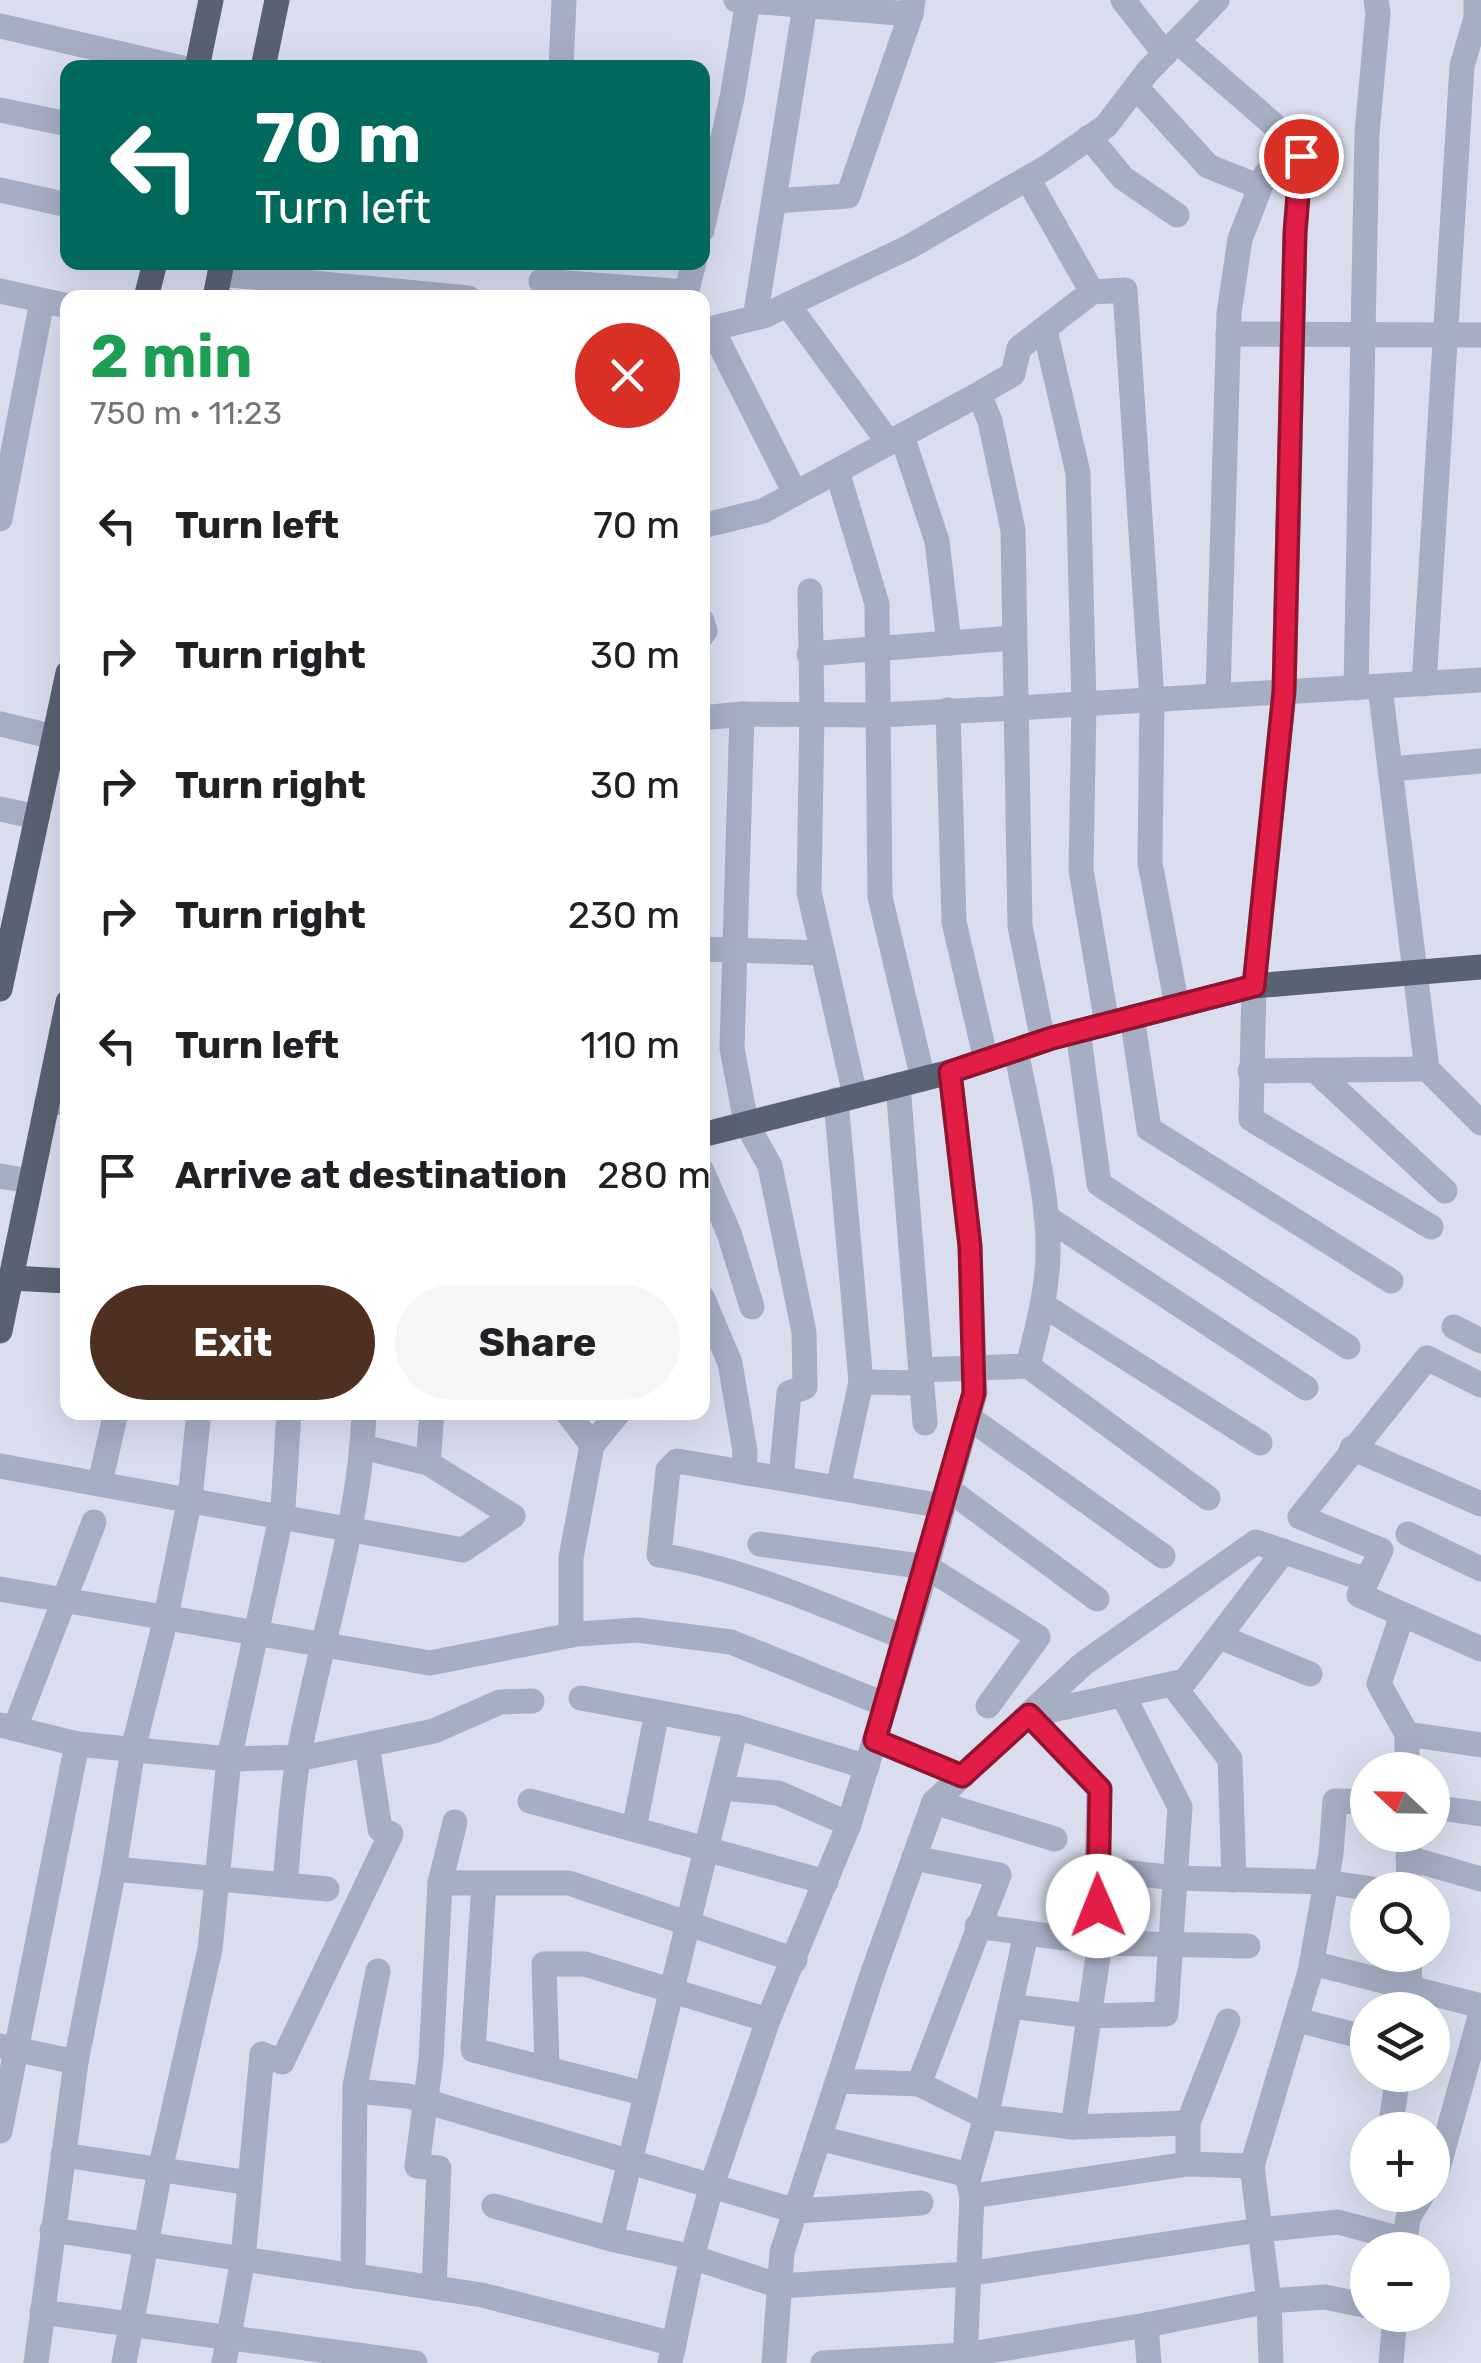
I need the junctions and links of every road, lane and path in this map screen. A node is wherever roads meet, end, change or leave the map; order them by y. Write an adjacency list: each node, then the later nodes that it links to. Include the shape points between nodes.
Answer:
1 (10, 0): 13 (street)
2 (211, 0): 16 (main road)
3 (278, 0): 17 (main road)
4 (564, 0): 18 (street)
5 (736, 0): 10 (street)
6 (1123, 0): 14 (street)
7 (1218, 0): 14 (street)
8 (1376, 0): 45 (street)
9 (1476, 0): 46 (street, via 1462,66)
10 (748, 1): 11 (street); 27 (street)
11 (805, 6): 12 (street); 28 (street)
12 (912, 7): 28 (street, via 848,196)
13 (3, 26): 15 (street)
14 (1171, 48): 19 (street); 23 (street, via 1273,124)
15 (148, 60)
16 (199, 60)
17 (265, 60)
18 (561, 60)
19 (1136, 87): 22 (street); 25 (street, via 1208,166)
20 (0, 110): 21 (street)
21 (60, 122)
22 (1089, 137): 24 (street); 30 (street, via 1123,178)
23 (1290, 148): 25 (street); 44 (street, via 1301,156)
24 (1028, 178): 36 (street); 38 (street, via 909,247)
25 (1260, 187): 42 (street, via 1240,239)
26 (0, 190): 29 (street)
27 (710, 195)
28 (774, 202): 39 (street)
29 (60, 203)
30 (1177, 215)
31 (219, 278): 33 (street)
32 (541, 280): 34 (street)
33 (368, 290)
34 (638, 290)
35 (0, 291): 37 (street)
36 (1092, 292): 41 (street); 64 (street, via 1125,290)
37 (55, 303): 52 (street)
38 (788, 305): 39 (street); 49 (street)
39 (755, 318): 40 (street)
40 (710, 329)
41 (1046, 330): 48 (street, via 1019,348 1013,374); 65 (street, via 1078,473)
42 (1228, 334): 44 (street); 63 (street)
43 (710, 335): 51 (street)
44 (1293, 335): 45 (street); 62 (street)
45 (1364, 335): 46 (street); 61 (street)
46 (1445, 335): 47 (street); 60 (street)
47 (1481, 335)
48 (979, 394): 49 (street); 55 (street, via 1013,530)
49 (896, 439): 50 (street); 56 (street, via 937,540)
50 (837, 471): 51 (street); 57 (street, via 877,604)
51 (796, 493): 53 (street, via 762,511)
52 (0, 519)
53 (710, 524)
54 (810, 590): 58 (street)
55 (1013, 638): 56 (street); 66 (street)
56 (949, 643): 57 (street)
57 (878, 648): 58 (street); 71 (street)
58 (810, 654): 69 (street)
59 (1481, 680): 60 (street)
60 (1424, 684): 61 (street)
61 (1368, 688): 62 (street); 76 (street)
62 (1284, 691): 63 (street); 86 (street)
63 (1218, 695): 64 (street)
64 (1152, 699): 65 (street); 87 (street, via 1150,864)
65 (1084, 704): 66 (street); 88 (street, via 1081,870)
66 (1016, 708): 68 (street); 90 (street, via 1020,926)
67 (60, 710): 74 (main road)
68 (948, 710): 71 (street); 92 (street, via 954,922)
69 (812, 712): 70 (street); 71 (street); 82 (street, via 809,892)
70 (742, 714): 72 (street); 81 (street)
71 (880, 715): 98 (street, via 880,897)
72 (710, 717)
73 (0, 724): 74 (street)
74 (54, 737): 78 (main road)
75 (1481, 761): 76 (street)
76 (1392, 768): 84 (street)
77 (0, 808): 78 (street)
78 (37, 817): 79 (main road)
79 (10, 897): 85 (main road)
80 (710, 949): 81 (street)
81 (735, 950): 82 (street); 101 (street, via 732,1048)
82 (823, 953): 99 (street)
83 (1481, 967): 84 (main road)
84 (1416, 972): 86 (main road); 93 (street)
85 (1, 983)
86 (1254, 986): 87 (main road); 94 (street)
87 (1177, 1006): 88 (main road)
88 (1119, 1020): 89 (main road); 112 (street, via 1149,1129)
89 (1078, 1031): 90 (main road); 119 (street, via 1099,1184)
90 (1044, 1041): 91 (main road)
91 (1016, 1050): 92 (main road); 108 (street)
92 (986, 1060): 95 (main road)
93 (1426, 1069): 96 (street); 102 (street)
94 (1250, 1071): 96 (street); 109 (street, via 1251,1119)
95 (950, 1072): 98 (main road); 121 (street, via 970,1246)
96 (1317, 1072): 107 (street)
97 (60, 1075): 100 (main road)
98 (910, 1082): 99 (main road); 122 (street)
99 (845, 1098): 101 (main road); 123 (street)
100 (57, 1103): 105 (main road)
101 (746, 1123): 103 (main road); 142 (street, via 770,1166 804,1332 805,1387 789,1393)
102 (1481, 1123)
103 (710, 1133)
104 (0, 1176): 105 (street)
105 (30, 1181): 110 (main road)
106 (710, 1191): 114 (street)
107 (1445, 1191)
108 (1046, 1217): 113 (street); 125 (street)
109 (1431, 1227)
110 (6, 1277): 111 (main road); 117 (main road)
111 (60, 1280)
112 (1391, 1281)
113 (1043, 1305): 120 (street); 135 (street)
114 (752, 1306)
115 (710, 1317): 141 (street, via 730,1364)
116 (1454, 1327): 118 (street)
117 (0, 1331)
118 (1481, 1341)
119 (1348, 1348)
120 (1028, 1366): 121 (street); 147 (street)
121 (974, 1368): 122 (street); 126 (street)
122 (921, 1376): 123 (street); 134 (street)
123 (860, 1382): 144 (street)
124 (1481, 1386): 138 (street, via 1427,1358)
125 (1306, 1388)
126 (968, 1417): 145 (street); 155 (street)
127 (114, 1420): 143 (street)
128 (199, 1420): 146 (street)
129 (288, 1420): 149 (street)
130 (364, 1420): 137 (street)
131 (431, 1420): 139 (street)
132 (574, 1420): 136 (street)
133 (612, 1420): 136 (street)
134 (924, 1423)
135 (1260, 1442)
136 (592, 1445): 165 (street, via 570,1558)
137 (363, 1447): 139 (street); 151 (street)
138 (1352, 1448): 148 (street); 158 (street, via 1300,1517 1381,1550)
139 (428, 1463): 151 (street, via 513,1516 463,1550)
140 (0, 1466): 143 (street)
141 (744, 1472): 142 (street); 167 (street, via 677,1461 668,1470 659,1555 727,1569)
142 (780, 1478): 144 (street)
143 (100, 1483): 146 (street)
144 (838, 1488): 145 (street)
145 (946, 1497): 156 (street); 160 (street)
146 (190, 1498): 149 (street); 163 (street)
147 (1208, 1498)
148 (1481, 1504)
149 (281, 1516): 151 (street); 164 (street)
150 (94, 1522): 161 (street)
151 (348, 1528): 168 (street)
152 (1408, 1534): 157 (street)
153 (760, 1544): 156 (street)
154 (1284, 1552): 158 (street); 166 (street); 178 (street, via 1256,1542 1084,1664)
155 (1163, 1556)
156 (926, 1566): 167 (street); 176 (street, via 1038,1638)
157 (1481, 1568)
158 (1367, 1580): 162 (street, via 1359,1595)
159 (0, 1589): 161 (street)
160 (1097, 1599)
161 (66, 1600): 163 (street); 179 (street)
162 (1402, 1615): 169 (street); 181 (street, via 1379,1684)
163 (165, 1617): 164 (street); 186 (street)
164 (256, 1632): 168 (street); 189 (street)
165 (571, 1635): 168 (street, via 430,1663); 175 (street, via 637,1630 731,1642)
166 (1220, 1636): 170 (street); 171 (street, via 1185,1682)
167 (906, 1638): 175 (street)
168 (323, 1643): 188 (street)
169 (1481, 1649)
170 (1310, 1674)
171 (1172, 1684): 172 (street); 209 (street, via 1230,1758)
172 (1123, 1695): 178 (street); 208 (street, via 1180,1806)
173 (581, 1698): 177 (street)
174 (532, 1701): 184 (street, via 500,1702 434,1731)
175 (886, 1705): 182 (street)
176 (988, 1706)
177 (657, 1712): 180 (street); 200 (street)
178 (1029, 1715): 191 (street); 206 (street, via 1100,1789)
179 (8, 1726): 183 (street)
180 (736, 1727): 190 (street); 192 (street)
181 (1407, 1734): 185 (street); 187 (street)
182 (875, 1740): 190 (street); 191 (street)
183 (77, 1744): 186 (street); 237 (street)
184 (367, 1744): 188 (street); 257 (street, via 380,1829 392,1834 282,2062 262,2054)
185 (1481, 1745)
186 (132, 1749): 189 (street); 205 (street)
187 (1407, 1752)
188 (298, 1758): 189 (street); 215 (street)
189 (229, 1759): 207 (street)
190 (867, 1767): 199 (street)
191 (962, 1776): 195 (street)
192 (721, 1788): 199 (street, via 778,1793); 202 (street)
193 (530, 1801): 200 (street)
194 (1350, 1801): 212 (street, via 1335,1801)
195 (934, 1802): 201 (street); 204 (street)
196 (1450, 1809): 197 (street)
197 (1481, 1814)
198 (455, 1822): 213 (street)
199 (850, 1824): 211 (street)
200 (634, 1829): 202 (street)
201 (1056, 1839)
202 (706, 1849): 211 (street); 218 (street)
203 (1421, 1852): 210 (street)
204 (914, 1858): 219 (street, via 999,1874); 241 (street)
205 (114, 1869): 207 (street); 238 (street)
206 (1096, 1869): 208 (street); 221 (street)
207 (217, 1878): 215 (street); 256 (street, via 210,1949)
208 (1175, 1878): 209 (street); 222 (street)
209 (1234, 1880): 212 (street)
210 (1481, 1880)
211 (826, 1882): 224 (street)
212 (1326, 1882): 216 (street); 225 (street)
213 (440, 1883): 214 (street); 245 (street)
214 (484, 1883): 218 (street, via 569,1883); 240 (street, via 473,2050)
215 (285, 1885): 217 (street)
216 (1350, 1886)
217 (327, 1889)
218 (688, 1924): 224 (street); 227 (street)
219 (977, 1926): 220 (street); 242 (street)
220 (1026, 1934): 221 (street); 230 (street)
221 (1100, 1943): 222 (street); 232 (street)
222 (1171, 1944): 223 (street); 232 (street, via 1166,2014)
223 (1248, 1946)
224 (795, 1960): 233 (street)
225 (1312, 1962): 228 (street); 234 (street)
226 (378, 1971): 243 (street)
227 (672, 1991): 233 (street); 240 (street, via 584,1964 544,1964); 244 (street)
228 (1391, 1992)
229 (1450, 2005): 231 (street)
230 (1010, 2006): 232 (street); 246 (street)
231 (1481, 2010): 239 (street)
232 (1090, 2016): 248 (street)
233 (768, 2020): 258 (street)
234 (1298, 2020): 236 (street); 255 (street)
235 (1228, 2021): 247 (street)
236 (1350, 2033)
237 (8, 2048): 238 (street); 249 (street)
238 (76, 2062): 252 (street)
239 (1474, 2065): 250 (street)
240 (547, 2067): 244 (street)
241 (838, 2081): 242 (street); 251 (street)
242 (919, 2084): 246 (street)
243 (355, 2092): 245 (street); 271 (street)
244 (646, 2094): 253 (street)
245 (424, 2100): 253 (street); 273 (street, via 417,2166 439,2168)
246 (986, 2117): 248 (street); 259 (street)
247 (1188, 2123): 248 (street); 254 (street)
248 (1073, 2128)
249 (0, 2132)
250 (1450, 2134)
251 (819, 2138): 259 (street); 262 (street)
252 (63, 2154): 256 (street); 263 (street)
253 (630, 2161): 258 (street); 266 (street)
254 (1188, 2164): 255 (street); 259 (street)
255 (1252, 2166): 264 (street)
256 (160, 2170): 257 (street); 267 (street)
257 (250, 2183): 269 (street)
258 (712, 2185): 262 (street); 268 (street)
259 (970, 2186): 270 (street)
260 (920, 2203): 262 (street)
261 (494, 2206): 266 (street)
262 (796, 2211): 272 (street, via 782,2252)
263 (52, 2230): 267 (street); 276 (street)
264 (1259, 2230): 265 (street, via 1338,2222); 270 (street); 274 (street)
265 (1367, 2232)
266 (611, 2239): 268 (street)
267 (145, 2244): 269 (street); 277 (street)
268 (692, 2256): 272 (street); 281 (street)
269 (244, 2259): 271 (street); 280 (street)
270 (968, 2274): 272 (street); 282 (street)
271 (353, 2276): 273 (street)
272 (780, 2286): 286 (street)
273 (434, 2288): 281 (street, via 482,2295)
274 (1268, 2301): 275 (street); 278 (street); 289 (street)
275 (1350, 2302)
276 (42, 2312): 277 (street); 283 (street)
277 (129, 2324): 280 (street); 284 (street)
278 (1146, 2325): 282 (street); 288 (street)
279 (1394, 2332): 290 (street)
280 (226, 2350): 285 (street)
281 (672, 2354)
282 (965, 2359): 287 (street)
283 (36, 2363)
284 (124, 2363)
285 (415, 2363)
286 (774, 2363)
287 (822, 2363)
288 (1149, 2363)
289 (1271, 2363)
290 (1392, 2363)

